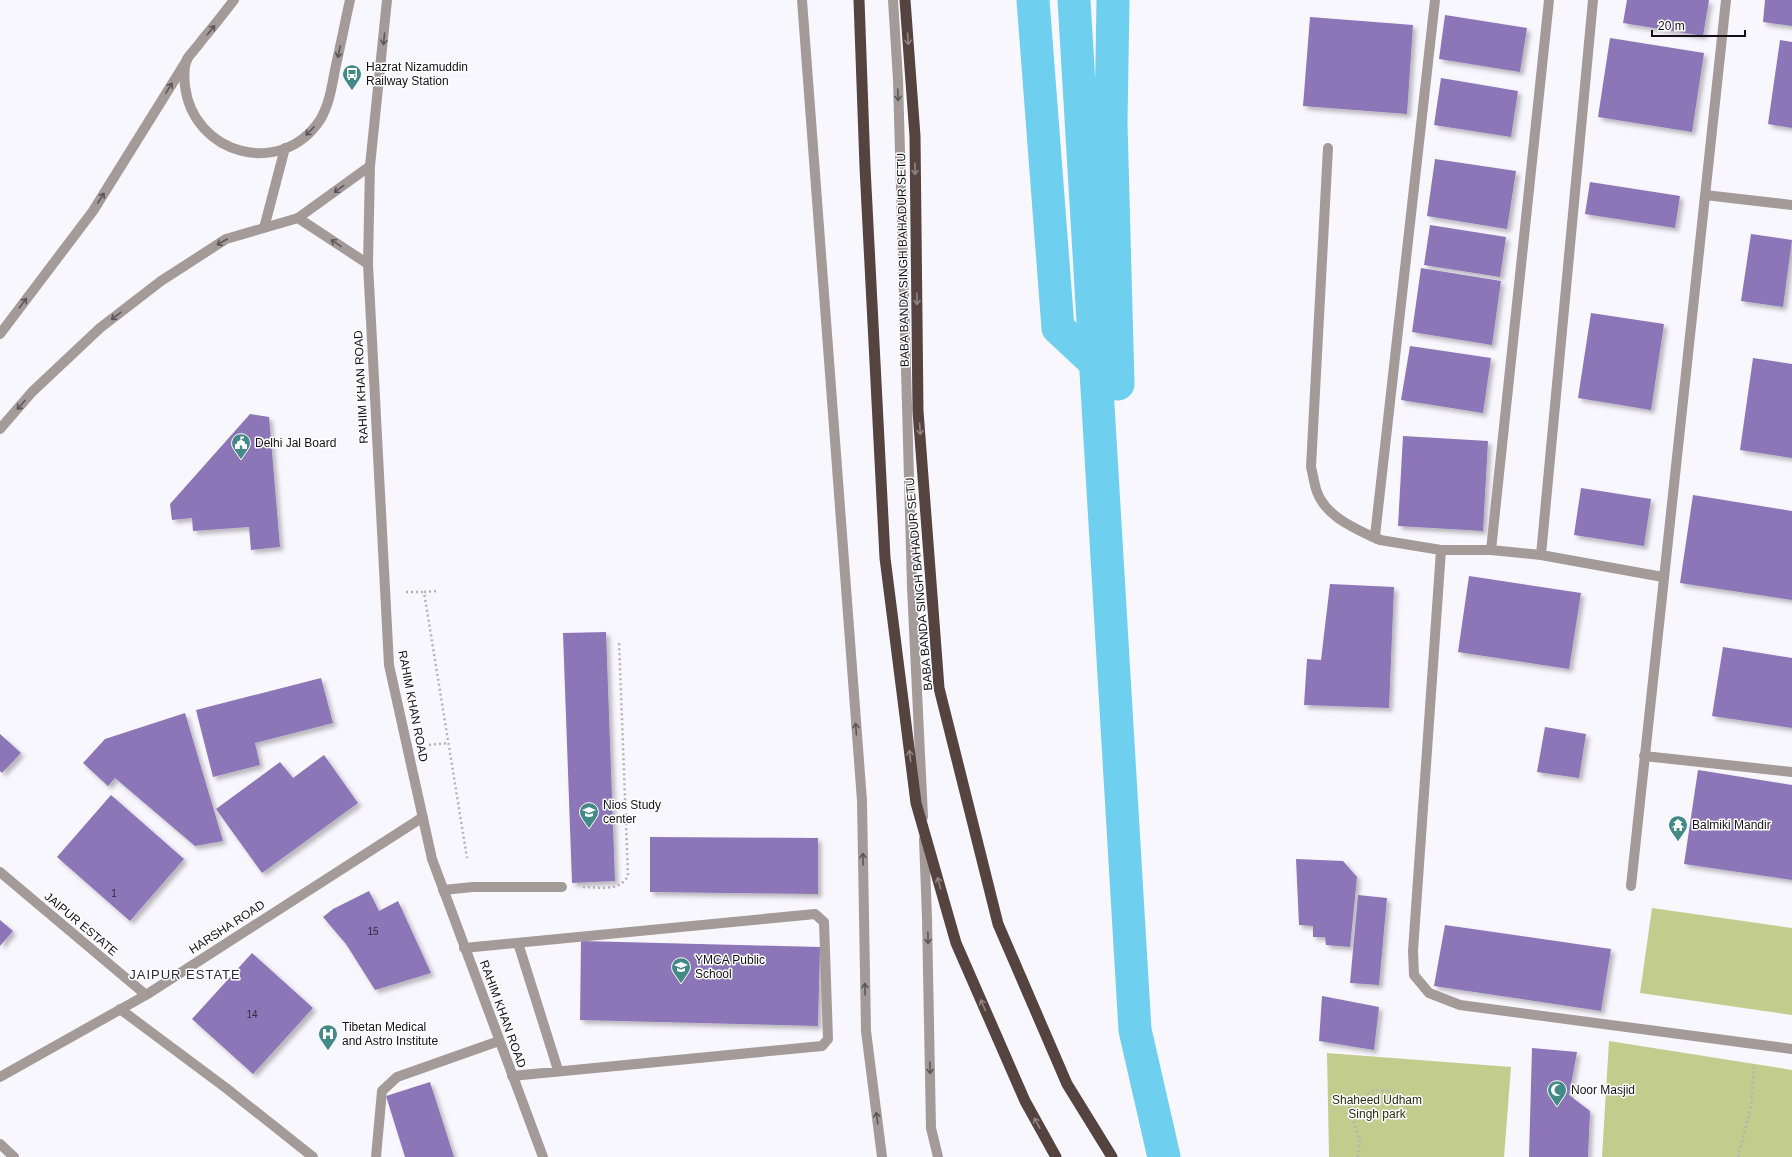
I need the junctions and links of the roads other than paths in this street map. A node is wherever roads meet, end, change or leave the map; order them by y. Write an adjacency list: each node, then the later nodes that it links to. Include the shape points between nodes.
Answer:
1 (234, 0): 12 (street, one-way to 1)
2 (350, 0): 13 (street, one-way to 13, via 326,109 313,129 296,143)
3 (387, 0): 15 (street, RAHIM KHAN ROAD, one-way to 15)
4 (802, 0): 49 (street, one-way to 4, via 866,1031 862,801)
5 (859, 0): 51 (highway, one-way to 5, bridge, via 1025,1101 956,943 916,803 885,558)
6 (893, 0): 50 (street, one-way to 50, via 898,80 912,587 927,918 931,1128)
7 (905, 0): 52 (highway, BABA BANDA SINGH BAHADUR SETU, one-way to 52, via 915,136 918,412 939,688 998,924 1067,1084)
8 (1435, 0): 23 (street, via 1375,534)
9 (1549, 0): 25 (street)
10 (1593, 0): 26 (street)
11 (1726, 0): 16 (street)
12 (187, 60): 13 (street, via 186,95 194,116 209,134 228,147 251,153 274,152); 21 (street, one-way to 12, via 92,211)
13 (285, 148): 19 (street)
14 (1328, 148): 23 (street, via 1311,468 1316,490 1327,508 1344,523)
15 (370, 166): 18 (street, one-way to 18); 20 (street, RAHIM KHAN ROAD)
16 (1704, 195): 17 (street); 27 (street)
17 (1792, 205)
18 (298, 218): 19 (street); 20 (street, one-way to 18)
19 (264, 228): 22 (street, one-way to 22, via 226,239 161,281 100,328 32,392)
20 (368, 264): 30 (street, RAHIM KHAN ROAD, via 389,665)
21 (0, 334)
22 (0, 429)
23 (1377, 539): 24 (street)
24 (1441, 550): 25 (street); 40 (street, via 1413,951 1414,975 1429,993 1460,1005)
25 (1491, 550): 26 (street)
26 (1541, 555): 27 (street)
27 (1663, 577): 28 (street)
28 (1644, 756): 29 (street); 32 (street)
29 (1792, 772)
30 (423, 817): 34 (street, RAHIM KHAN ROAD, via 432,859); 37 (street, HARSHA ROAD)
31 (0, 872): 37 (street, JAIPUR ESTATE)
32 (1631, 886)
33 (562, 887): 34 (street, via 473,887)
34 (443, 890): 36 (street, RAHIM KHAN ROAD)
35 (518, 943): 36 (street); 41 (street); 41 (street, via 815,914 824,922 828,1039 822,1046)
36 (464, 948): 39 (street, RAHIM KHAN ROAD)
37 (146, 995): 38 (street, HARSHA ROAD)
38 (120, 1009): 43 (street, HARSHA ROAD); 46 (street, via 226,1088)
39 (499, 1041): 42 (street, RAHIM KHAN ROAD); 47 (street, via 397,1077 389,1083 382,1091)
40 (1792, 1049)
41 (558, 1070): 42 (street)
42 (512, 1076): 48 (street, RAHIM KHAN ROAD)
43 (0, 1077)
44 (0, 1145): 45 (street)
45 (14, 1157)
46 (312, 1157)
47 (376, 1157)
48 (543, 1157)
49 (882, 1157)
50 (938, 1157)
51 (1056, 1157)
52 (1112, 1157)

